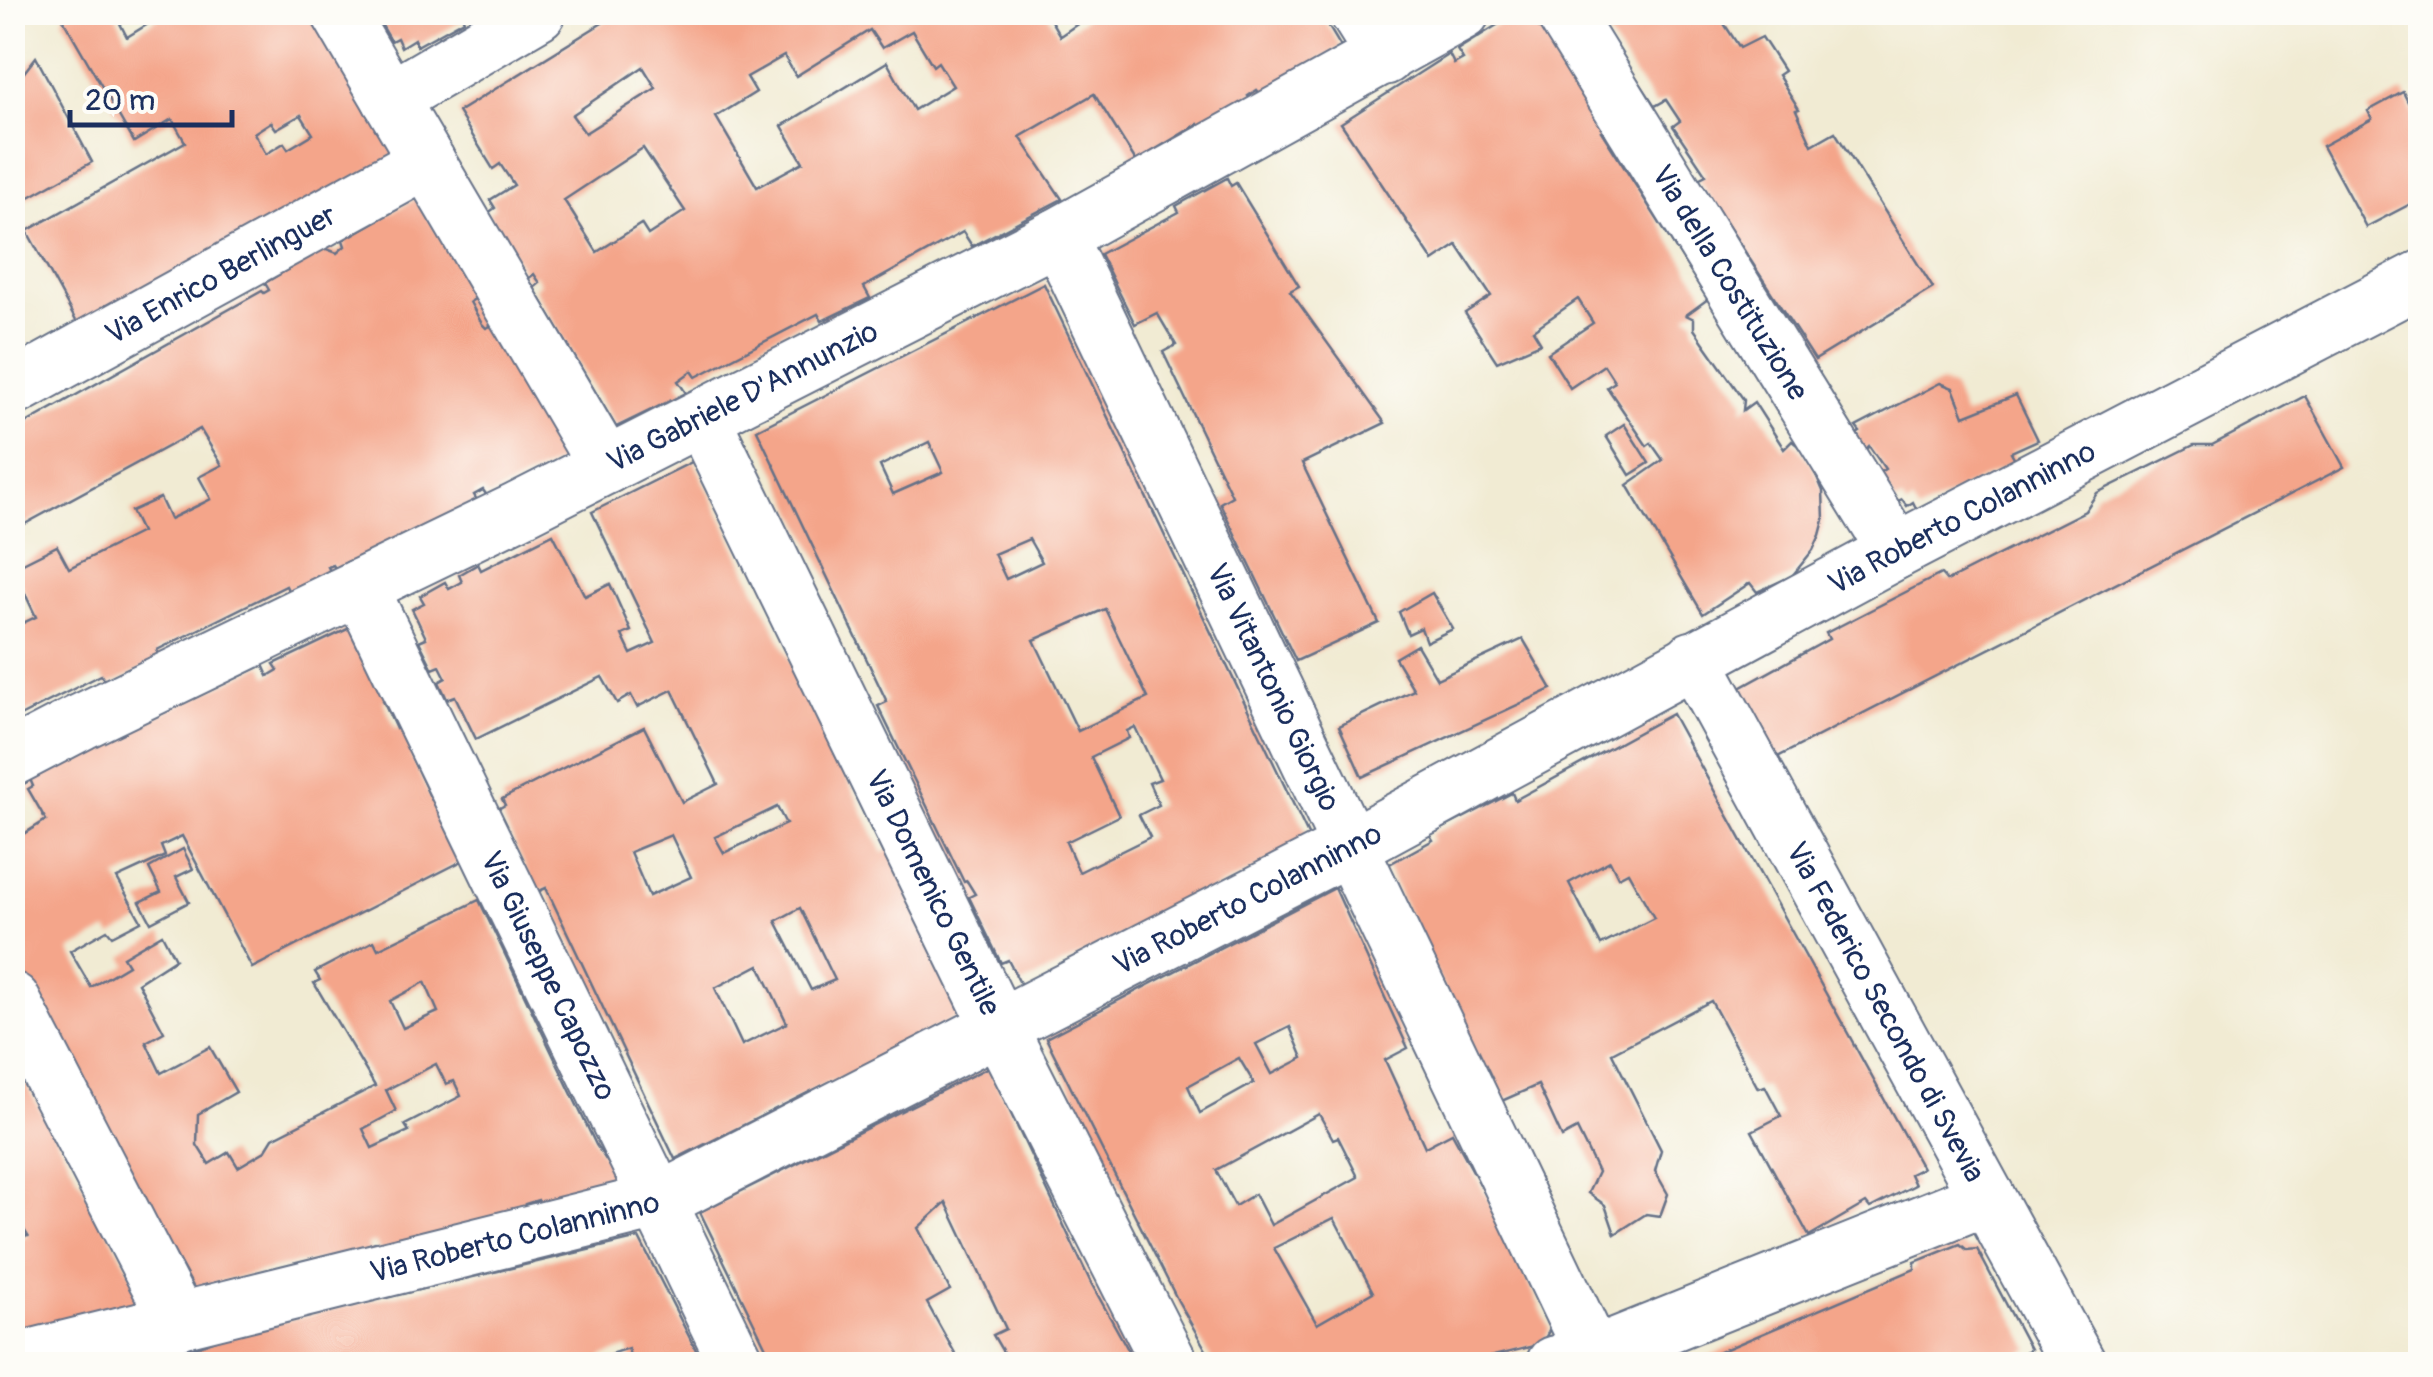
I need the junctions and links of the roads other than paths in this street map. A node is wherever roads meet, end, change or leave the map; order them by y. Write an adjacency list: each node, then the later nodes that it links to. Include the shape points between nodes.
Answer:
1 (339, 12): 6 (street)
2 (538, 12): 6 (street)
3 (1462, 12): 5 (street, Via Gabriele D'Annunzio)
4 (1563, 12): 13 (street, Via della Costituzione)
5 (1371, 35): 8 (street, Via Gabriele D'Annunzio)
6 (390, 99): 7 (street)
7 (427, 161): 10 (street, Via Enrico Berlinguer); 12 (street)
8 (1058, 236): 11 (street, Via Gabriele D'Annunzio); 17 (street, Via Vitantonio Giorgio)
9 (2420, 279): 13 (street, Via Roberto Colanninno)
10 (12, 389)
11 (702, 418): 12 (street, Via Gabriele D'Annunzio); 19 (street, Via Domenico Gentile)
12 (606, 466): 14 (street, Via Gabriele D'Annunzio)
13 (1896, 551): 15 (street, Via Roberto Colanninno)
14 (360, 587): 16 (street, Via Gabriele D'Annunzio); 21 (street, Via Giuseppe Capozzo)
15 (1693, 660): 17 (street, Via Roberto Colanninno); 20 (street, Via Federico Secondo di Svevia)
16 (12, 758)
17 (1351, 846): 19 (street, Via Roberto Colanninno); 23 (street, Via Vitantonio Giorgio)
18 (12, 1000): 22 (street)
19 (998, 1025): 21 (street, Via Roberto Colanninno); 26 (street, Via Domenico Gentile)
20 (1986, 1196): 23 (street); 27 (street, Via Federico Secondo di Svevia)
21 (660, 1201): 22 (street, Via Roberto Colanninno); 25 (street, Via Giuseppe Capozzo)
22 (178, 1321): 24 (street, Via Roberto Colanninno)
23 (1573, 1360)
24 (12, 1362)
25 (737, 1364)
26 (1170, 1364)
27 (2078, 1364)

